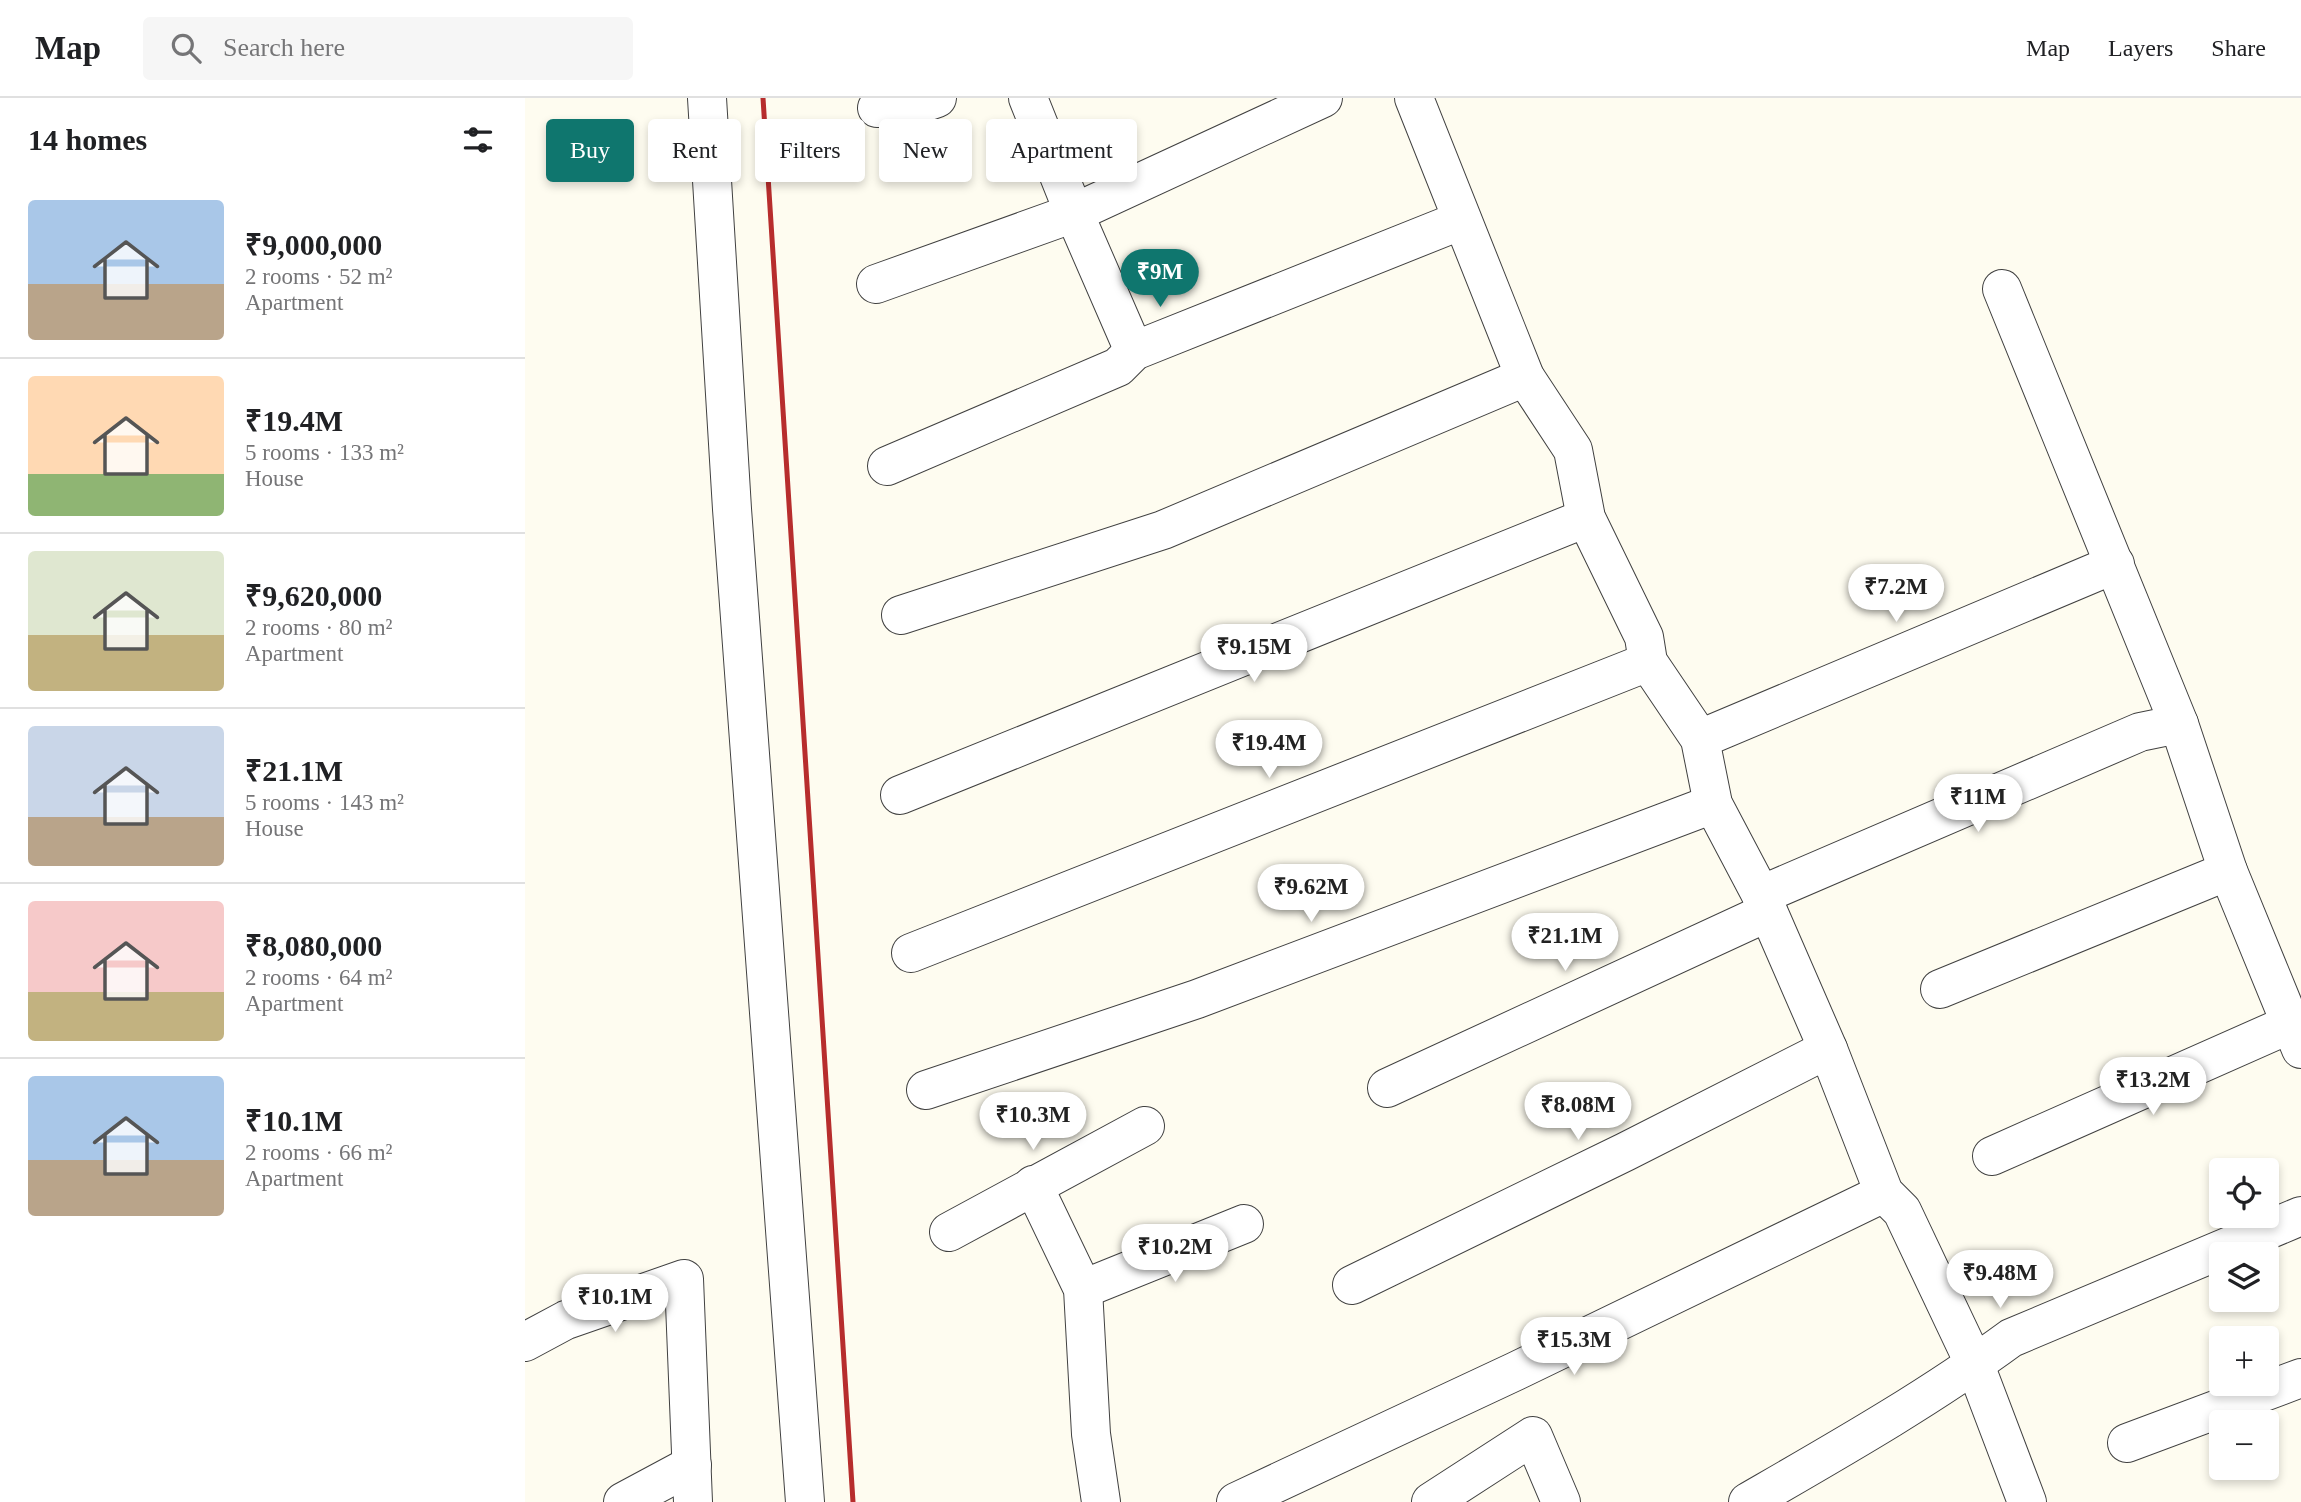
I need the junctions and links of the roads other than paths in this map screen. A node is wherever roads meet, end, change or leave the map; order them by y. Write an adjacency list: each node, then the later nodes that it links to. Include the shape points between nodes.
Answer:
1 (707, 98): 46 (street, via 732,509)
2 (937, 98): 6 (street, via 917,105)
3 (1028, 98): 7 (street)
4 (1323, 98): 7 (street)
5 (1414, 98): 8 (street)
6 (877, 107)
7 (1074, 213): 9 (street); 11 (street)
8 (1462, 220): 11 (street); 12 (street)
9 (876, 284)
10 (2003, 289): 15 (street)
11 (1134, 351): 13 (street, via 1118,367)
12 (1525, 377): 14 (street, via 1573,450); 16 (street, via 1163,530)
13 (887, 466)
14 (1586, 518): 17 (street, via 1644,637); 20 (street)
15 (2115, 564): 18 (street); 19 (street)
16 (901, 615)
17 (1648, 662): 19 (street); 24 (street)
18 (2179, 724): 22 (street); 23 (street, via 2140,732)
19 (1700, 739): 21 (street)
20 (900, 795)
21 (1713, 804): 23 (street); 29 (street, via 1197,999)
22 (2228, 871): 25 (street); 26 (street)
23 (1764, 904): 27 (street); 28 (street)
24 (911, 953)
25 (1940, 989)
26 (2296, 1037): 31 (street)
27 (1828, 1049): 33 (street); 37 (street)
28 (1387, 1088)
29 (926, 1090)
30 (1146, 1126): 32 (street)
31 (1992, 1156)
32 (1033, 1185): 36 (street); 38 (street)
33 (1884, 1193): 40 (street, via 1902,1211); 48 (street)
34 (2301, 1216): 40 (street, via 2011,1338)
35 (1244, 1224): 38 (street)
36 (949, 1232)
37 (1352, 1285)
38 (1083, 1289): 47 (street, via 1091,1434)
39 (525, 1342): 43 (street, via 566,1320 684,1279)
40 (1975, 1365): 51 (street, via 1876,1429); 52 (street)
41 (2301, 1378): 42 (street)
42 (2127, 1443)
43 (692, 1465): 44 (street); 45 (street)
44 (623, 1502)
45 (693, 1502)
46 (805, 1502)
47 (1101, 1502)
48 (1236, 1502)
49 (1431, 1502): 50 (street, via 1533,1436)
50 (1561, 1502)
51 (1748, 1502)
52 (2027, 1502)

